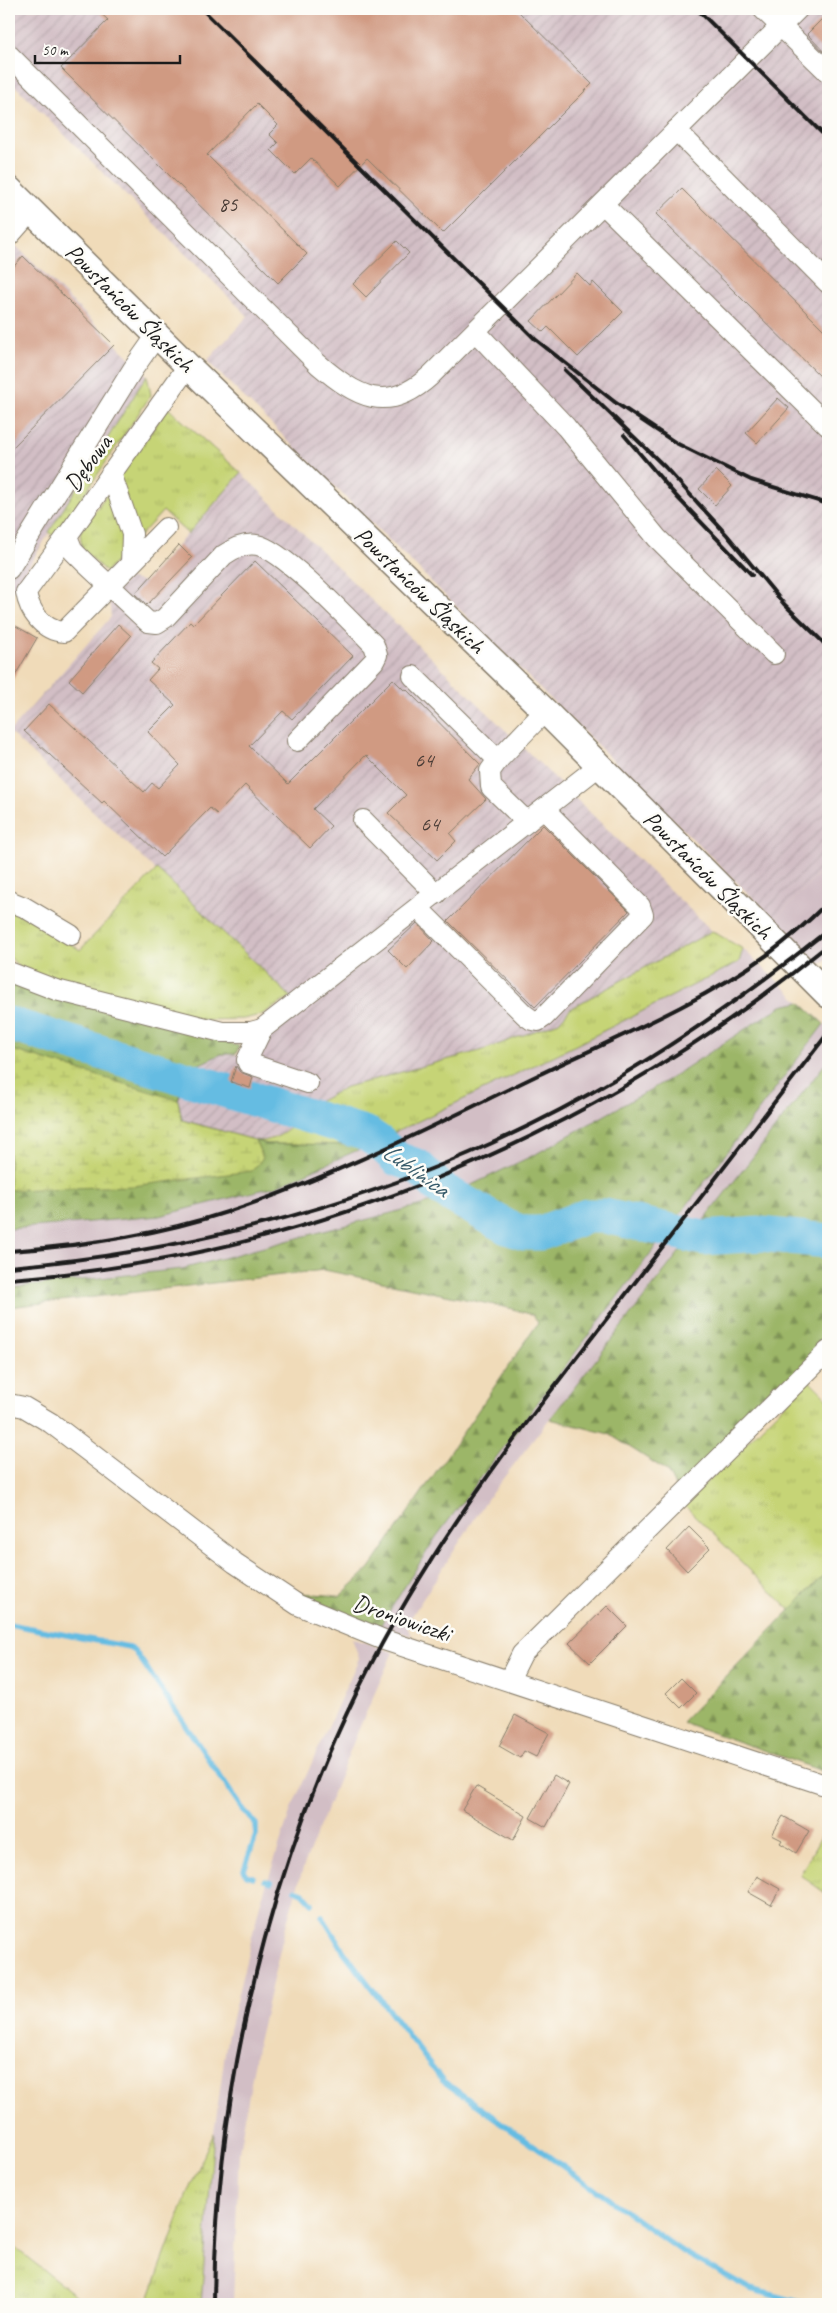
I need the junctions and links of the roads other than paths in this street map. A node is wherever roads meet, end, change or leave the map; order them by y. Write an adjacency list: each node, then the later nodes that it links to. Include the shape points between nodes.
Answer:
1 (763, 9): 3 (street)
2 (798, 9): 3 (street)
3 (781, 26): 5 (street); 6 (street)
4 (9, 55): 12 (street, via 318,364 354,391 387,398 415,390)
5 (828, 72)
6 (676, 130): 8 (street); 11 (street)
7 (9, 189): 9 (main road, Powstańców Śląskich)
8 (603, 204): 12 (street); 15 (street)
9 (31, 211): 10 (street); 13 (main road, Powstańców Śląskich)
10 (9, 236)
11 (828, 283)
12 (476, 332): 22 (street, via 566,428 657,538)
13 (157, 335): 14 (main road, Powstańców Śląskich); 20 (street)
14 (188, 366): 16 (street, Dębowa); 24 (main road, Powstańców Śląskich)
15 (828, 426)
16 (111, 473): 18 (street, Dębowa); 19 (street, via 132,534)
17 (166, 528): 19 (street)
18 (67, 536): 21 (street, via 73,551); 21 (street, Dębowa, via 26,592 28,605 39,620 56,631 64,632)
19 (131, 563): 21 (street)
20 (9, 569)
21 (108, 586): 25 (street, via 141,617 157,623 224,554 233,549 255,544 266,547 288,562 377,649 374,661)
22 (774, 654)
23 (413, 676): 26 (street)
24 (545, 711): 26 (street); 27 (main road, Powstańców Śląskich)
25 (297, 742)
26 (498, 760): 30 (street, via 490,771 491,788)
27 (600, 765): 28 (street); 36 (main road, Powstańców Śląskich)
28 (544, 809): 30 (street); 33 (street, via 640,906 643,914 544,1017 538,1021 525,1015)
29 (364, 820): 31 (street)
30 (527, 822): 31 (street)
31 (436, 894): 33 (street)
32 (9, 900): 34 (street)
33 (418, 908): 37 (street)
34 (72, 935)
35 (9, 972): 37 (street, via 56,990 222,1032)
36 (828, 995)
37 (262, 1029): 38 (street, via 248,1063)
38 (308, 1083)
39 (828, 1350): 41 (street, via 522,1654)
40 (9, 1404): 41 (street, Droniowiczki, via 24,1408 51,1423 234,1563 298,1605 384,1640)
41 (509, 1680): 42 (street, Droniowiczki)
42 (828, 1786)

